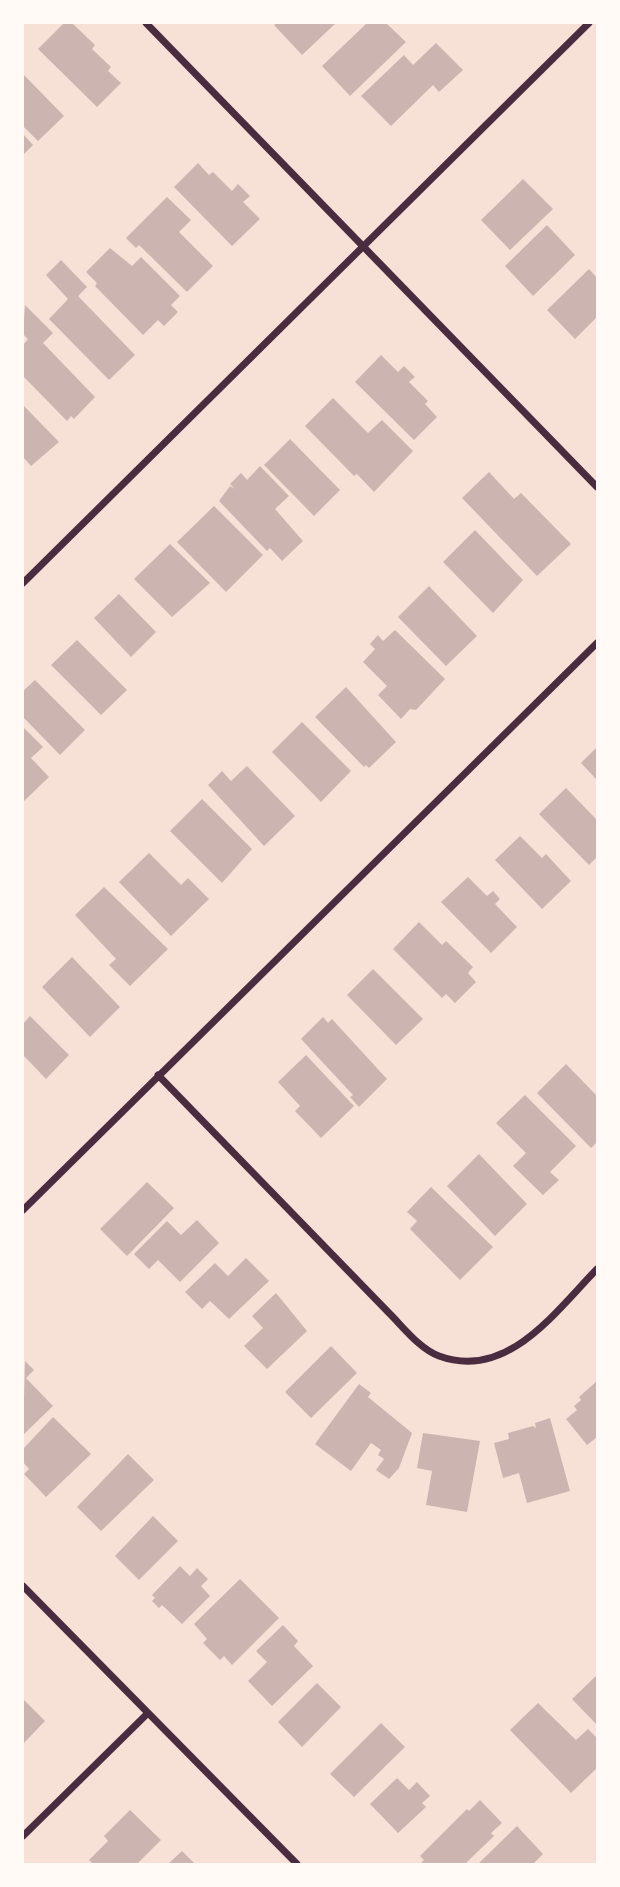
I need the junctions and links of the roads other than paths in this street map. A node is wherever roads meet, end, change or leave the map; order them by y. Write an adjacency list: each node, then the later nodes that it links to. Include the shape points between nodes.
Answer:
1 (146, 23): 3 (street)
2 (589, 23): 3 (street)
3 (364, 249): 4 (street); 5 (street)
4 (597, 487)
5 (23, 583)
6 (597, 643): 7 (street)
7 (158, 1075): 8 (street); 9 (street, via 415,1340 437,1355 489,1360 513,1349)
8 (23, 1210)
9 (597, 1269)
10 (23, 1586): 11 (street)
11 (148, 1713): 12 (street); 13 (street)
12 (23, 1836)
13 (297, 1864)

